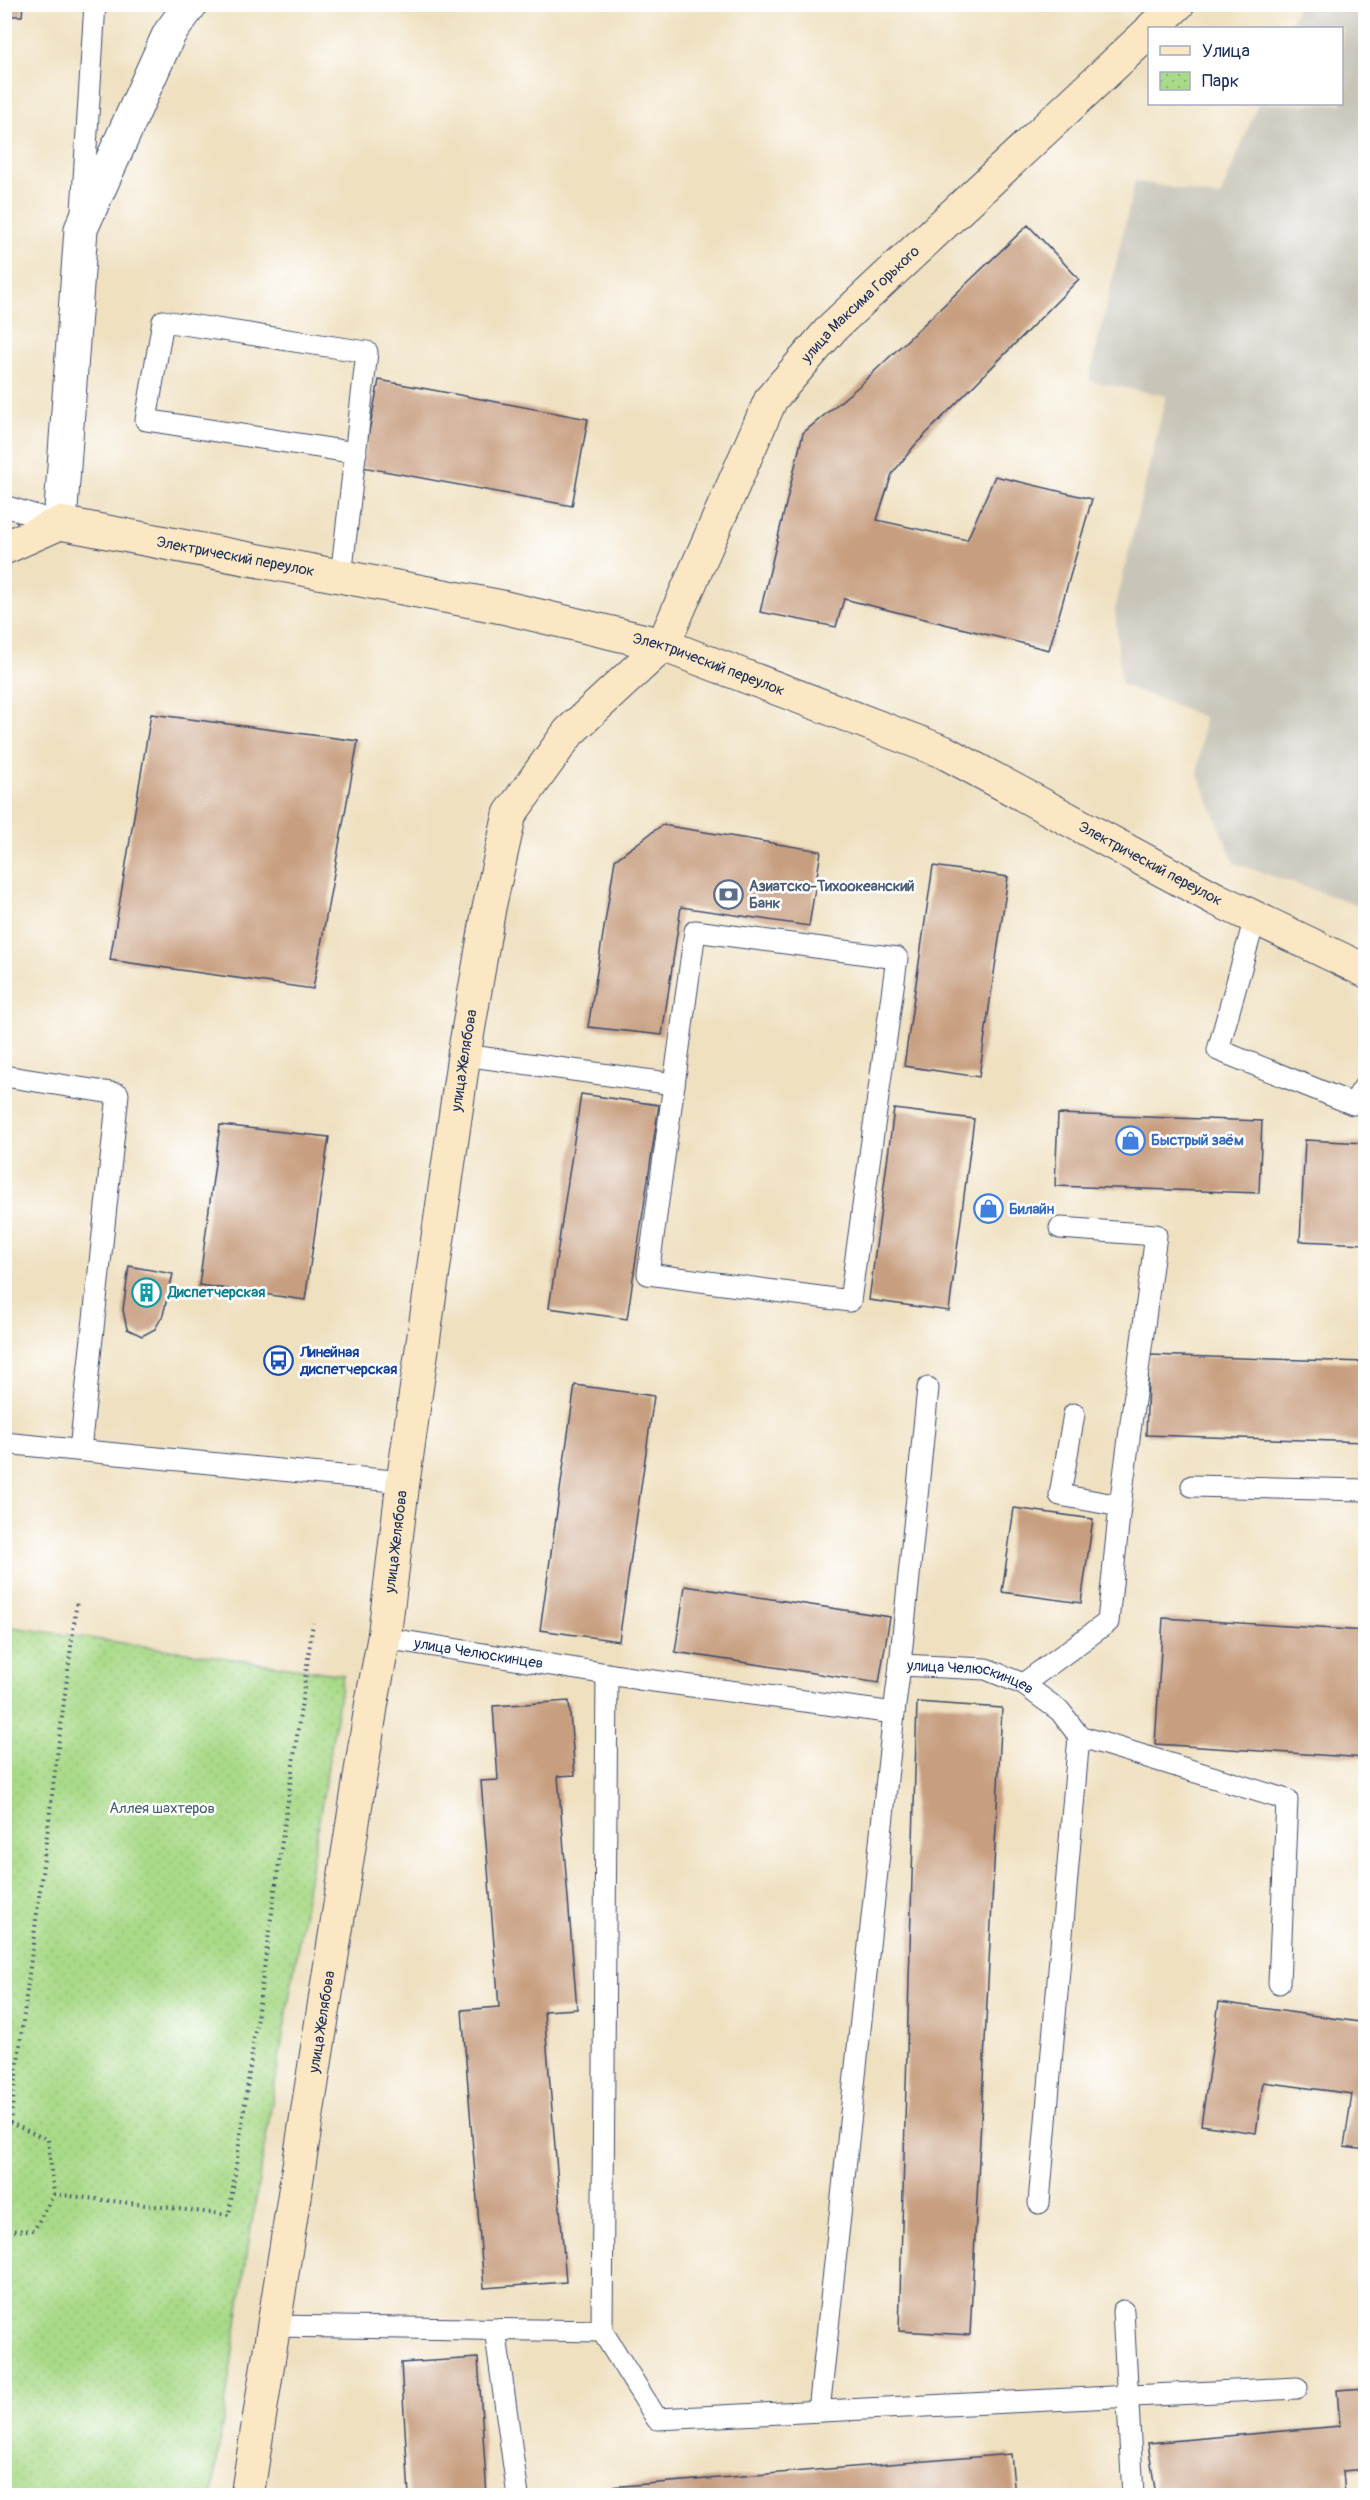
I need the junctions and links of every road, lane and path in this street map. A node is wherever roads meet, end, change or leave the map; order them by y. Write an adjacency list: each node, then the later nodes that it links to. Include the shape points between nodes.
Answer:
1 (95, 4): 6 (lane)
2 (191, 4): 6 (street, via 169,34)
3 (1178, 4): 4 (street, улица Максима Горького)
4 (1154, 27)
5 (1148, 33): 12 (street, улица Максима Горького, via 833,327 771,399)
6 (81, 229): 9 (street)
7 (356, 453): 7 (lane, via 367,352 163,321 146,420); 11 (lane)
8 (4, 506): 9 (lane)
9 (60, 524): 10 (street); 11 (street, Электрический переулок)
10 (4, 548)
11 (341, 577): 12 (street, Электрический переулок, via 502,607)
12 (663, 645): 13 (street, Электрический переулок, via 944,752); 15 (street, улица Желябова, via 569,732 510,814 489,908)
13 (1255, 918): 14 (street, Электрический переулок); 18 (lane, via 1218,1050 1353,1104)
14 (1365, 971)
15 (464, 1055): 17 (lane); 24 (street, улица Желябова)
16 (4, 1076): 23 (lane, via 118,1094)
17 (674, 1084): 17 (lane, via 695,931 897,958 850,1301 648,1274)
18 (1365, 1084)
19 (1060, 1228): 27 (lane, via 1156,1235)
20 (928, 1388): 31 (lane)
21 (1074, 1413): 27 (lane, via 1060,1495)
22 (4, 1443): 23 (lane)
23 (80, 1450): 24 (lane)
24 (403, 1482): 30 (street, улица Желябова)
25 (1192, 1486): 26 (lane)
26 (1365, 1490)
27 (1120, 1506): 33 (lane, via 1108,1622)
28 (77, 1600): 37 (path)
29 (312, 1623): 39 (path, via 229,2215)
30 (384, 1638): 32 (lane, улица Челюскинцев); 43 (street, улица Желябова)
31 (900, 1665): 33 (lane, улица Челюскинцев, via 986,1669); 34 (lane, улица Челюскинцев)
32 (607, 1674): 34 (lane, улица Челюскинцев); 45 (lane)
33 (1023, 1684): 35 (lane, улица Челюскинцев, via 1060,1711)
34 (894, 1713): 48 (lane)
35 (1079, 1736): 36 (lane, via 1287,1800); 40 (lane)
36 (1279, 1983)
37 (10, 2123): 38 (path); 39 (path, via 48,2140)
38 (4, 2125)
39 (54, 2194): 41 (path, via 34,2230)
40 (1040, 2202)
41 (4, 2231)
42 (1123, 2311): 47 (lane)
43 (274, 2326): 44 (lane); 49 (street, улица Желябова)
44 (495, 2329): 45 (lane); 50 (lane)
45 (602, 2331): 48 (lane, via 657,2419)
46 (1297, 2388): 47 (lane)
47 (1127, 2397): 48 (lane); 51 (lane)
48 (819, 2411)
49 (247, 2496)
50 (518, 2496)
51 (1133, 2496)

